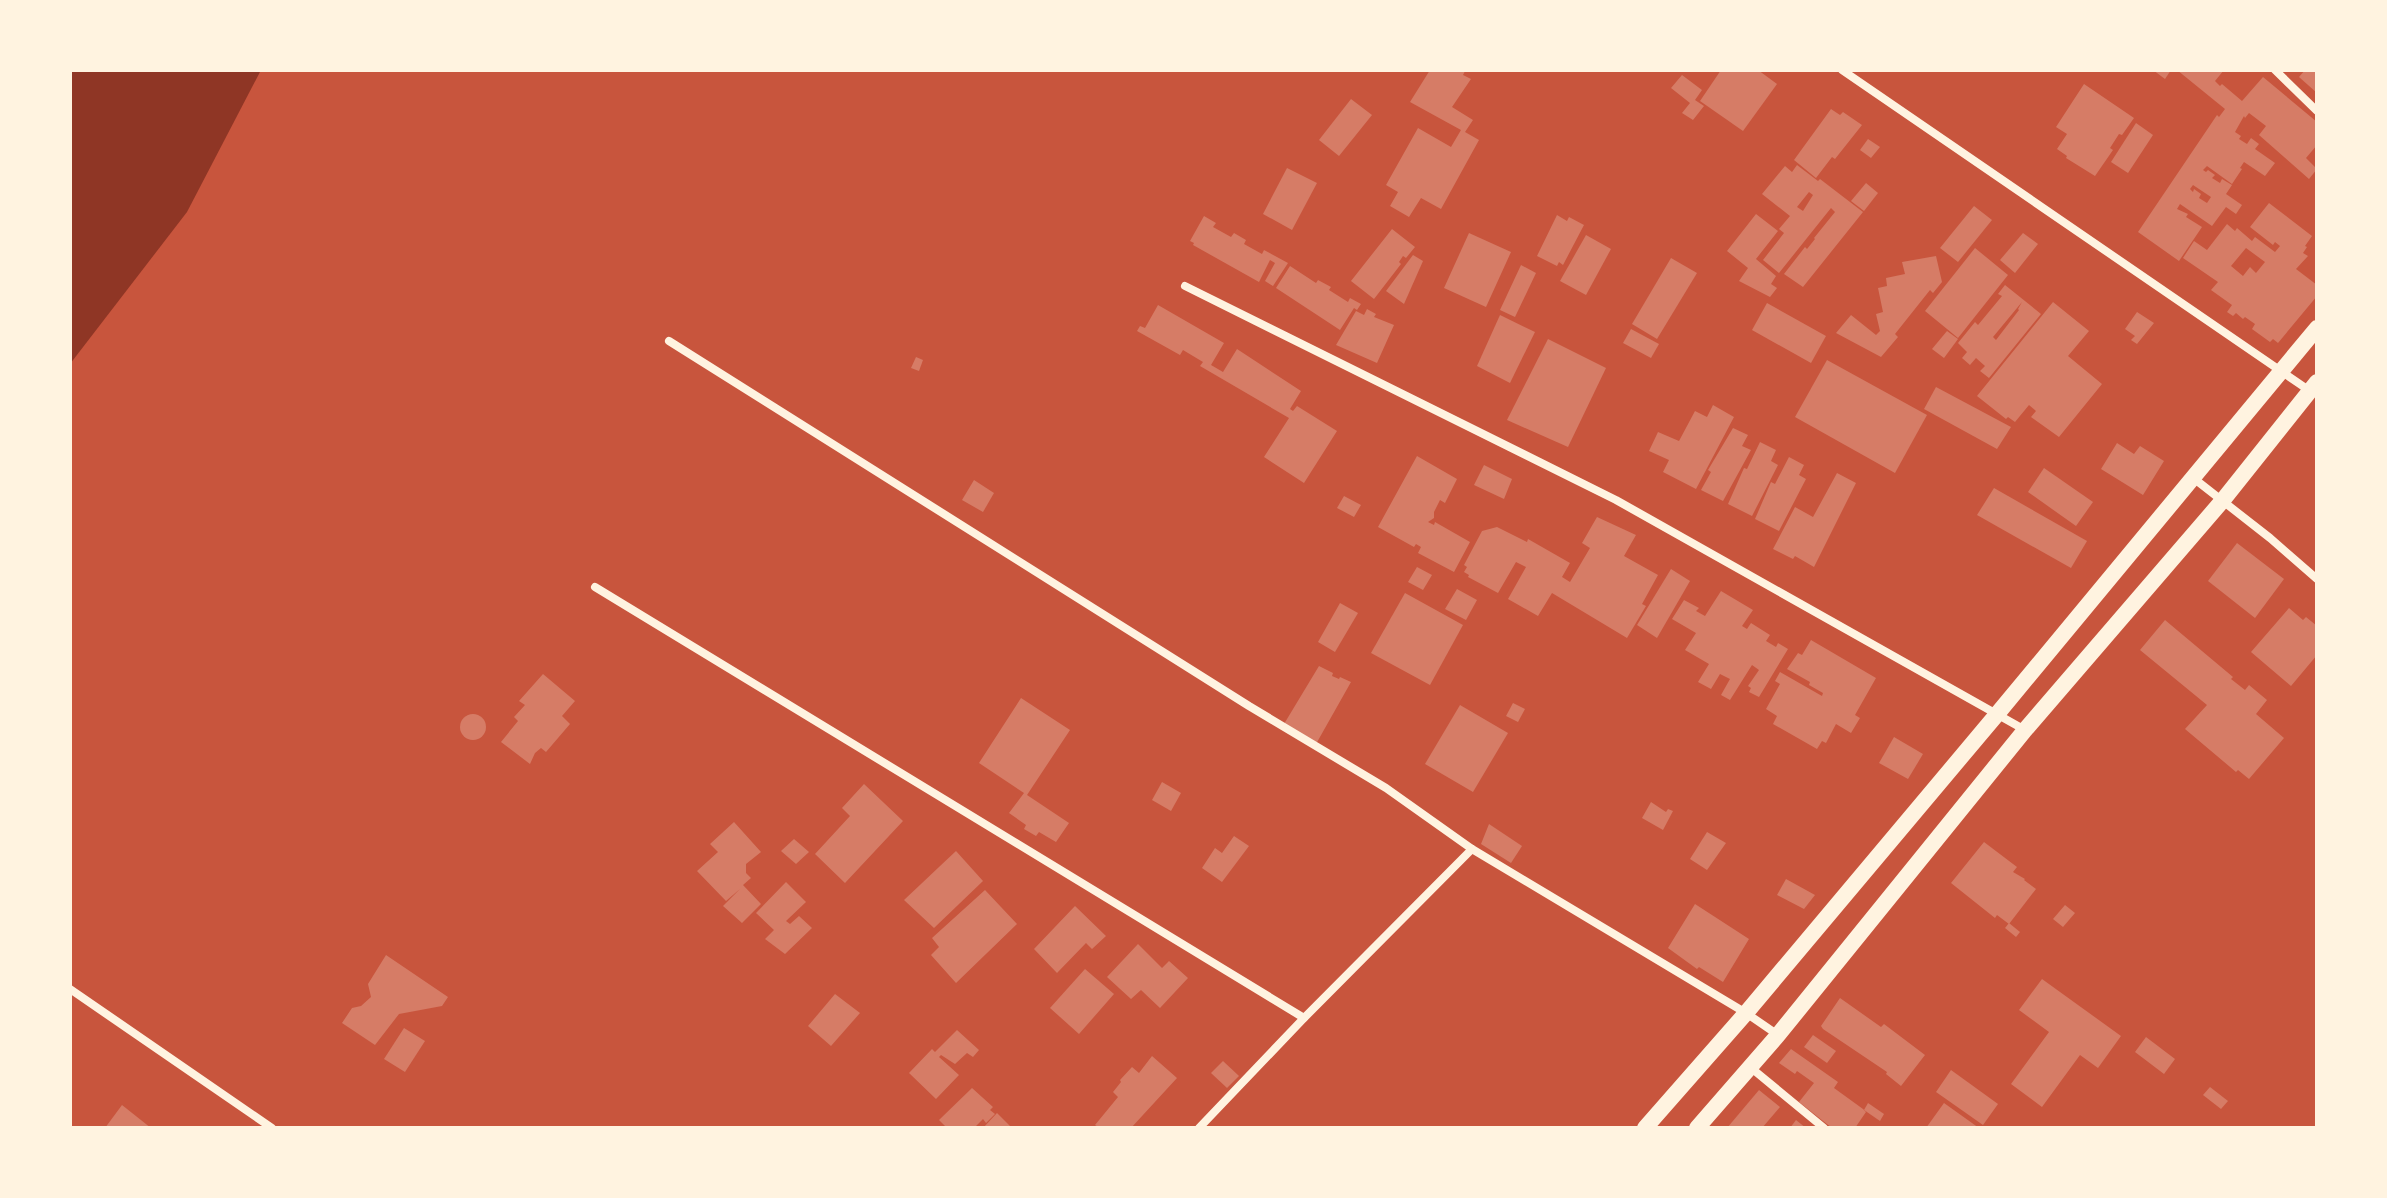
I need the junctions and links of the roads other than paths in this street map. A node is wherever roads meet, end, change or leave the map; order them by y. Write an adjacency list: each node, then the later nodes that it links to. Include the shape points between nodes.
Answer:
1 (1842, 70): 7 (street)
2 (2275, 70): 3 (street)
3 (2317, 111)
4 (1185, 286): 13 (street, via 1616,500)
5 (2317, 328): 7 (main road)
6 (669, 341): 15 (street, via 1386,788)
7 (2281, 370): 8 (street); 9 (main road)
8 (2314, 387): 10 (main road)
9 (2192, 477): 10 (street); 13 (main road)
10 (2223, 500): 11 (street); 14 (main road)
11 (2317, 579)
12 (595, 587): 18 (street)
13 (1998, 713): 14 (street); 17 (main road)
14 (2025, 730): 19 (main road)
15 (1472, 849): 17 (street); 18 (street)
16 (70, 989): 21 (street)
17 (1746, 1013): 19 (street); 23 (main road)
18 (1304, 1018): 22 (street)
19 (1778, 1035): 20 (main road)
20 (1750, 1067): 24 (main road); 25 (street)
21 (272, 1128)
22 (1199, 1128)
23 (1645, 1128)
24 (1697, 1128)
25 (1824, 1128)

